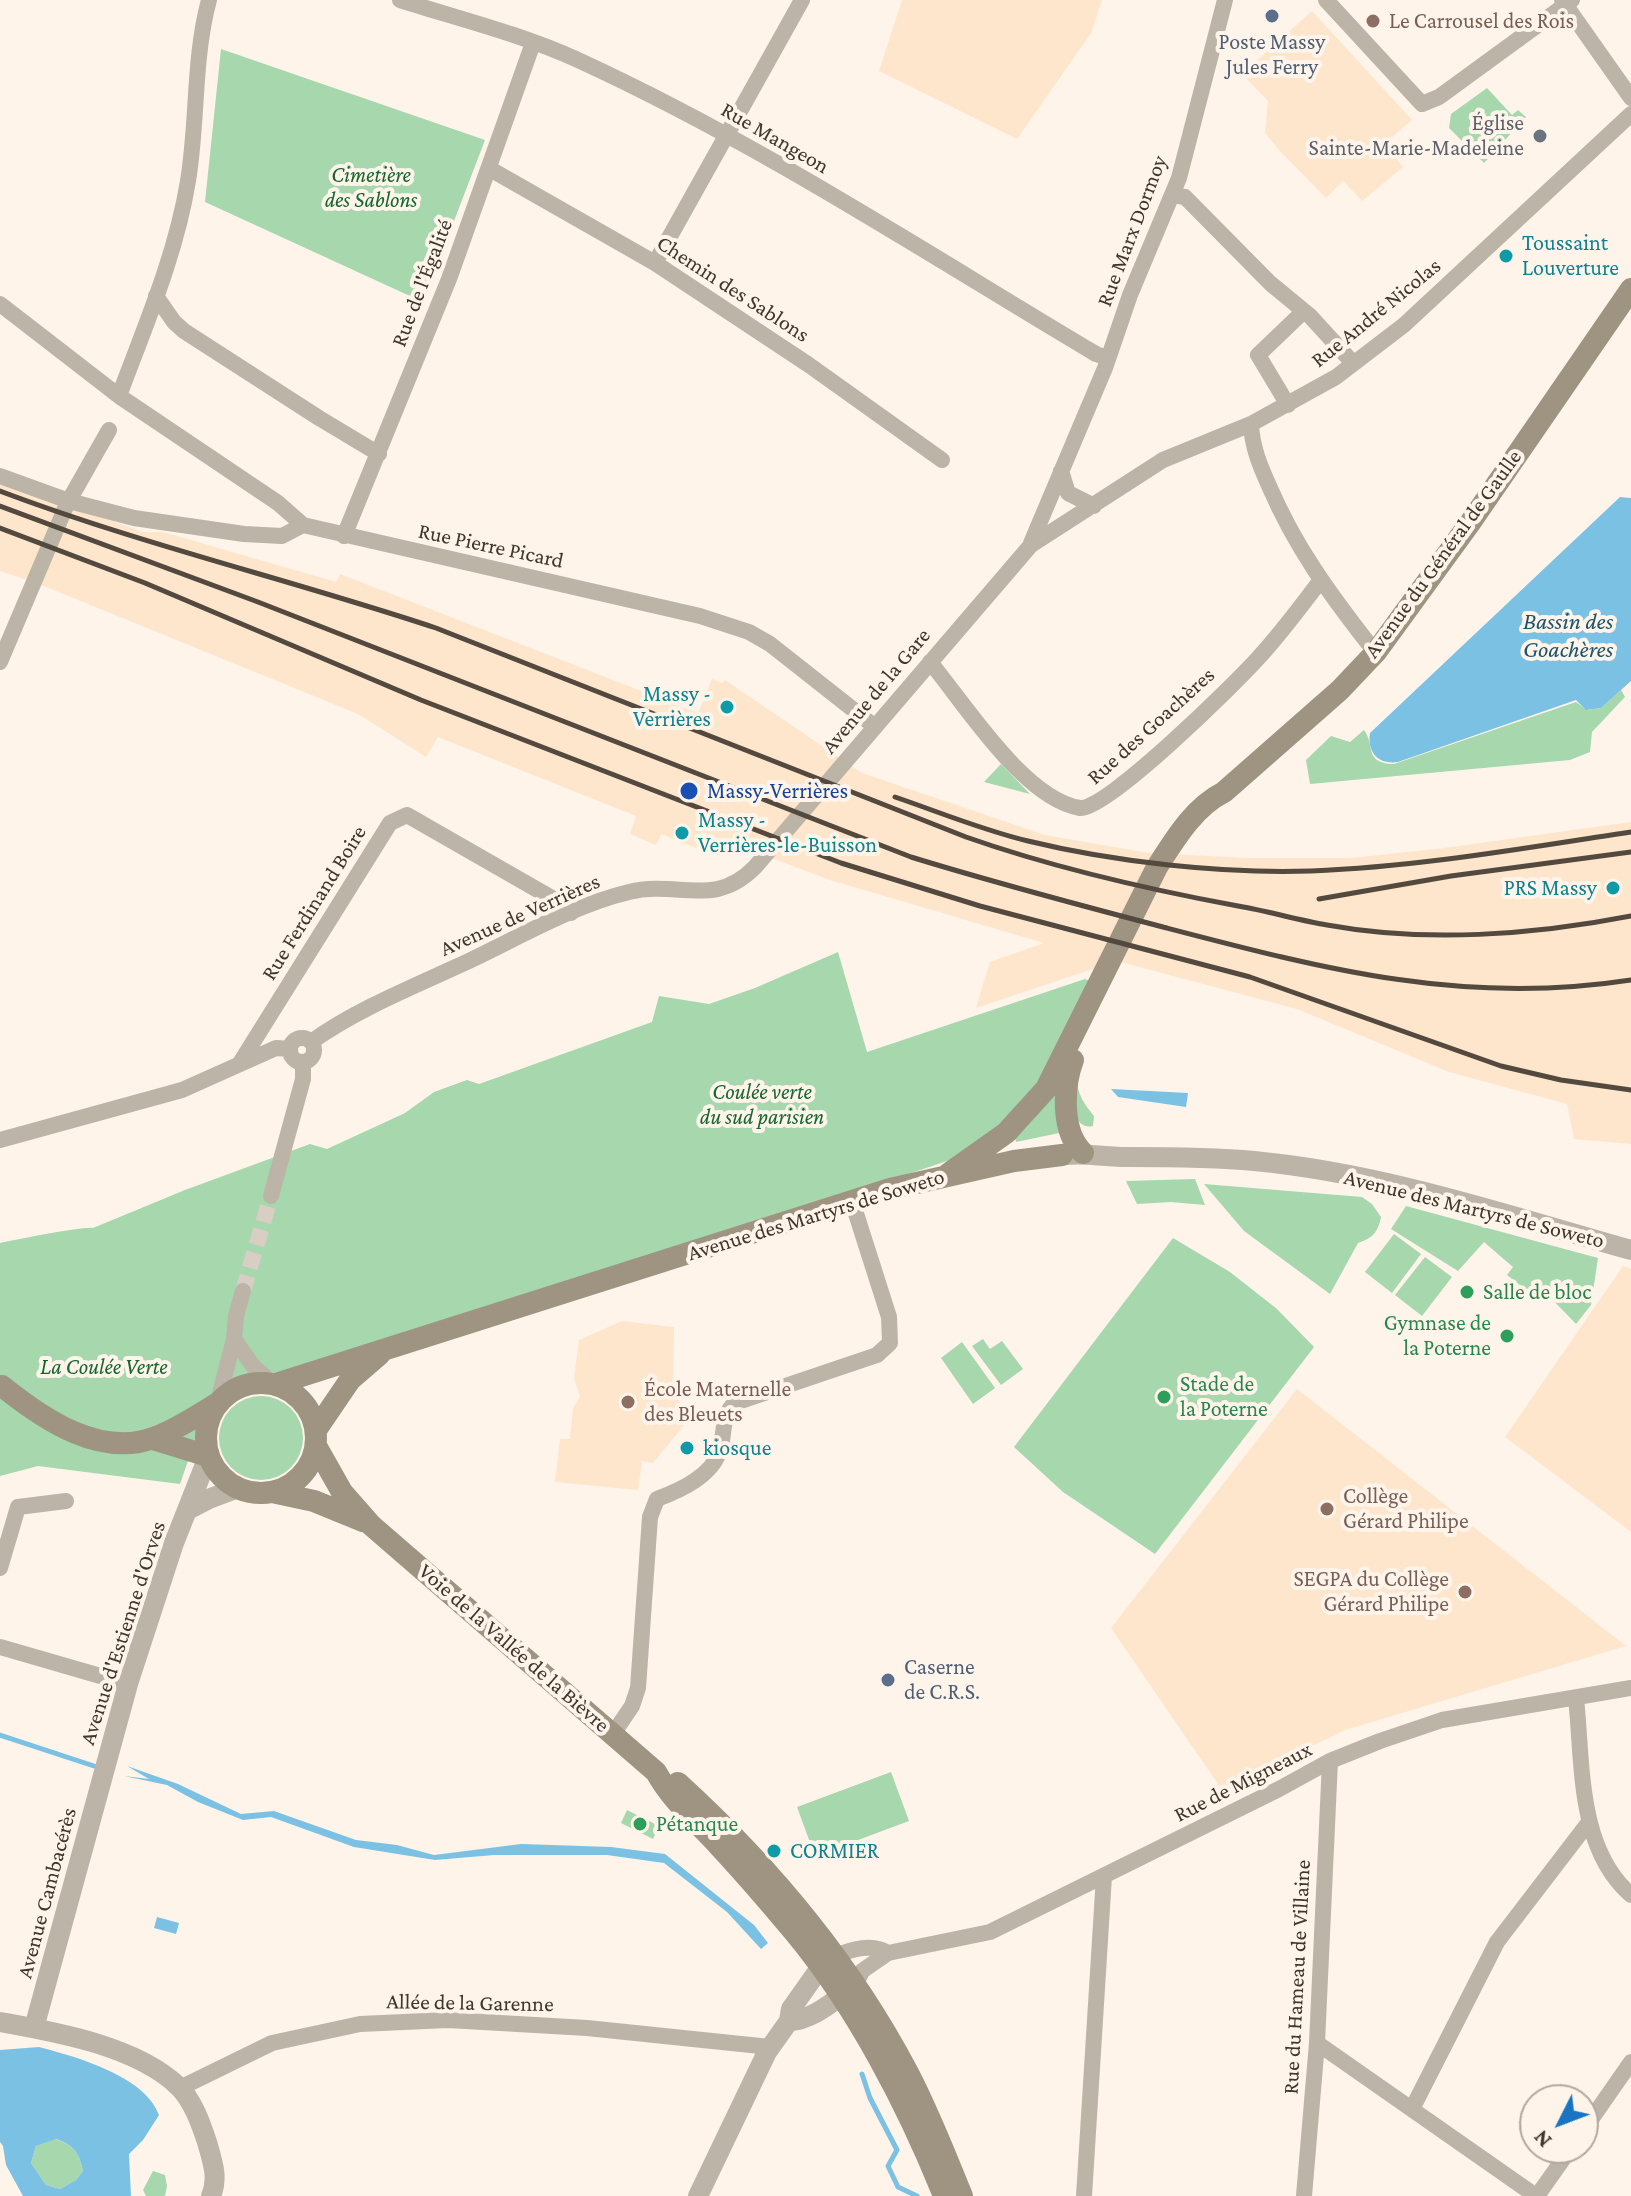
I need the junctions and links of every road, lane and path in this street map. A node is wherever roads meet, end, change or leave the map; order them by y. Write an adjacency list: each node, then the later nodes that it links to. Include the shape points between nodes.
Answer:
1 (209, 0): 15 (street, via 188,181)
2 (400, 0): 7 (street, Rue Mangeon)
3 (802, 0): 10 (street)
4 (1225, 0): 12 (street, Rue Marx Dormoy)
5 (1326, 0): 6 (street, via 1422,104 1439,97)
6 (1566, 2): 8 (street)
7 (533, 43): 10 (street, Rue Mangeon); 11 (street, Rue de l'Égalité)
8 (1631, 98)
9 (1631, 114): 19 (street, Rue André Nicolas, via 1404,325)
10 (728, 133): 13 (street); 18 (street, Rue Mangeon)
11 (490, 169): 13 (street, Chemin des Sablons); 24 (street, Rue de l'Égalité)
12 (1172, 195): 17 (street, via 1185,197); 18 (street, Rue Marx Dormoy)
13 (655, 263): 25 (street, Chemin des Sablons)
14 (1631, 289): 38 (main road, Avenue du Général de Gaulle, via 1376,652)
15 (156, 296): 20 (street); 24 (street, via 184,331)
16 (0, 304): 20 (street)
17 (1304, 311): 19 (street); 21 (street, via 1258,355)
18 (1108, 358): 26 (street, Rue Marx Dormoy)
19 (1353, 363): 21 (street, Rue André Nicolas)
20 (119, 396): 30 (street)
21 (1288, 405): 22 (street, Rue André Nicolas)
22 (1251, 424): 29 (street, Rue André Nicolas, via 1163,460); 33 (street, via 1256,455 1282,516)
23 (109, 430): 28 (street)
24 (379, 454): 31 (street, Rue de l'Égalité)
25 (942, 460)
26 (1061, 471): 29 (street, via 1068,493); 32 (street, Rue Marx Dormoy)
27 (0, 476): 28 (street)
28 (69, 501): 30 (street, via 134,518 244,534 282,536); 35 (street)
29 (1094, 506): 32 (street, Rue André Nicolas)
30 (303, 525): 31 (street, Rue Pierre Picard)
31 (344, 536): 37 (street, Rue Pierre Picard, via 732,625 789,657)
32 (1031, 545): 36 (street, Avenue de la Gare)
33 (1321, 580): 34 (street); 36 (street, Rue des Goachères, via 1258,659 1132,779 1086,808 1040,789 1009,761)
34 (1368, 643)
35 (0, 662)
36 (930, 662): 37 (street, Avenue de la Gare)
37 (874, 726): 39 (street, Avenue de la Gare)
38 (1224, 792): 46 (main road, Avenue du Général de Gaulle, via 1168,866 1074,1057 1065,1104 1077,1147); 47 (main road, Avenue du Général de Gaulle, via 1209,799 1157,867 1046,1089 1006,1133)
39 (755, 867): 40 (street, Avenue de Verrières, via 725,888 632,891)
40 (571, 913): 41 (street, Avenue de Verrières, via 354,1015); 44 (street, Rue Ferdinand Boire, via 407,815 398,819 390,823)
41 (311, 1042): 42 (street, via 300,1038); 43 (street, via 314,1053)
42 (290, 1049): 43 (street, via 295,1060); 44 (street, via 276,1048)
43 (303, 1062): 48 (street)
44 (240, 1063): 45 (street, via 182,1090)
45 (0, 1140)
46 (1073, 1154): 47 (main road, Avenue des Martyrs de Soweto); 50 (street, Avenue des Martyrs de Soweto, via 1256,1161 1348,1175)
47 (948, 1174): 49 (main road, Avenue des Martyrs de Soweto)
48 (271, 1196)
49 (852, 1201): 53 (main road, Avenue des Martyrs de Soweto); 70 (street, via 889,1317 890,1343 877,1355 735,1403 727,1412 719,1453 710,1466 689,1485 657,1499 650,1517 638,1688)
50 (1631, 1250)
51 (243, 1291): 52 (street)
52 (234, 1339): 54 (street); 56 (street)
53 (386, 1349): 54 (main road, Avenue des Martyrs de Soweto); 57 (main road, Avenue des Martyrs de Soweto, via 350,1380)
54 (274, 1384): 56 (main road, via 252,1382); 57 (main road, via 295,1394 309,1410)
55 (2, 1386): 58 (main road, via 55,1425 86,1437)
56 (217, 1402): 58 (main road); 59 (main road, via 205,1429)
57 (316, 1438): 61 (main road, via 311,1462 301,1476); 64 (main road, Voie de la Vallée de la Bièvre, via 342,1492)
58 (153, 1439): 59 (main road)
59 (208, 1456): 60 (main road, via 221,1477); 63 (street, Avenue d'Estienne d'Orves)
60 (238, 1488): 61 (main road); 63 (street, Avenue d'Estienne d'Orves)
61 (272, 1492): 64 (main road, Voie de la Vallée de la Bièvre, via 324,1504)
62 (66, 1501): 65 (street, via 18,1507)
63 (188, 1510): 67 (street, Avenue d'Estienne d'Orves)
64 (371, 1525): 70 (main road, Voie de la Vallée de la Bièvre)
65 (0, 1568)
66 (0, 1647): 67 (street)
67 (128, 1684): 72 (street, Avenue d'Estienne d'Orves)
68 (1631, 1688): 69 (street, Rue de Migneaux)
69 (1576, 1698): 71 (street, Rue de Migneaux, via 1442,1720); 74 (street)
70 (613, 1734): 73 (main road, Voie de la Vallée de la Bièvre)
71 (1330, 1761): 75 (street, Rue de Migneaux); 82 (street, Rue du Hameau de Villaine)
72 (105, 1771): 81 (street, Avenue Cambacérès)
73 (656, 1772): 78 (main road, Voie de la Vallée de la Bièvre, via 667,1791); 78 (main road, Voie de la Vallée de la Bièvre, via 670,1776 751,1855)
74 (1589, 1822): 76 (street, via 1605,1864); 87 (street, via 1497,1942)
75 (1104, 1876): 77 (street, Rue de Migneaux, via 990,1932); 93 (street)
76 (1631, 1895)
77 (888, 1953): 78 (street, Rue de Migneaux); 78 (street, Rue de Migneaux, via 881,1948 850,1949)
78 (839, 1976): 79 (street, via 807,2016); 79 (street, via 791,2009); 91 (main road, Voie de la Vallée de la Bièvre, via 911,2116); 92 (main road, Voie de la Vallée de la Bièvre, via 907,2070)
79 (789, 2021): 83 (street)
80 (0, 2022): 81 (street)
81 (34, 2028): 85 (street, via 132,2056)
82 (1317, 2043): 87 (street); 94 (street, Rue du Hameau de Villaine)
83 (770, 2047): 85 (street, Allée de la Garenne, via 448,2020 360,2024 272,2043); 90 (street)
84 (1631, 2062): 86 (street)
85 (180, 2088): 89 (street, via 203,2130 215,2170)
86 (1599, 2108)
87 (1412, 2109): 95 (street)
88 (1559, 2164): 95 (street)
89 (211, 2196)
90 (698, 2196)
91 (944, 2196)
92 (962, 2196)
93 (1084, 2196)
94 (1304, 2196)
95 (1536, 2196)

